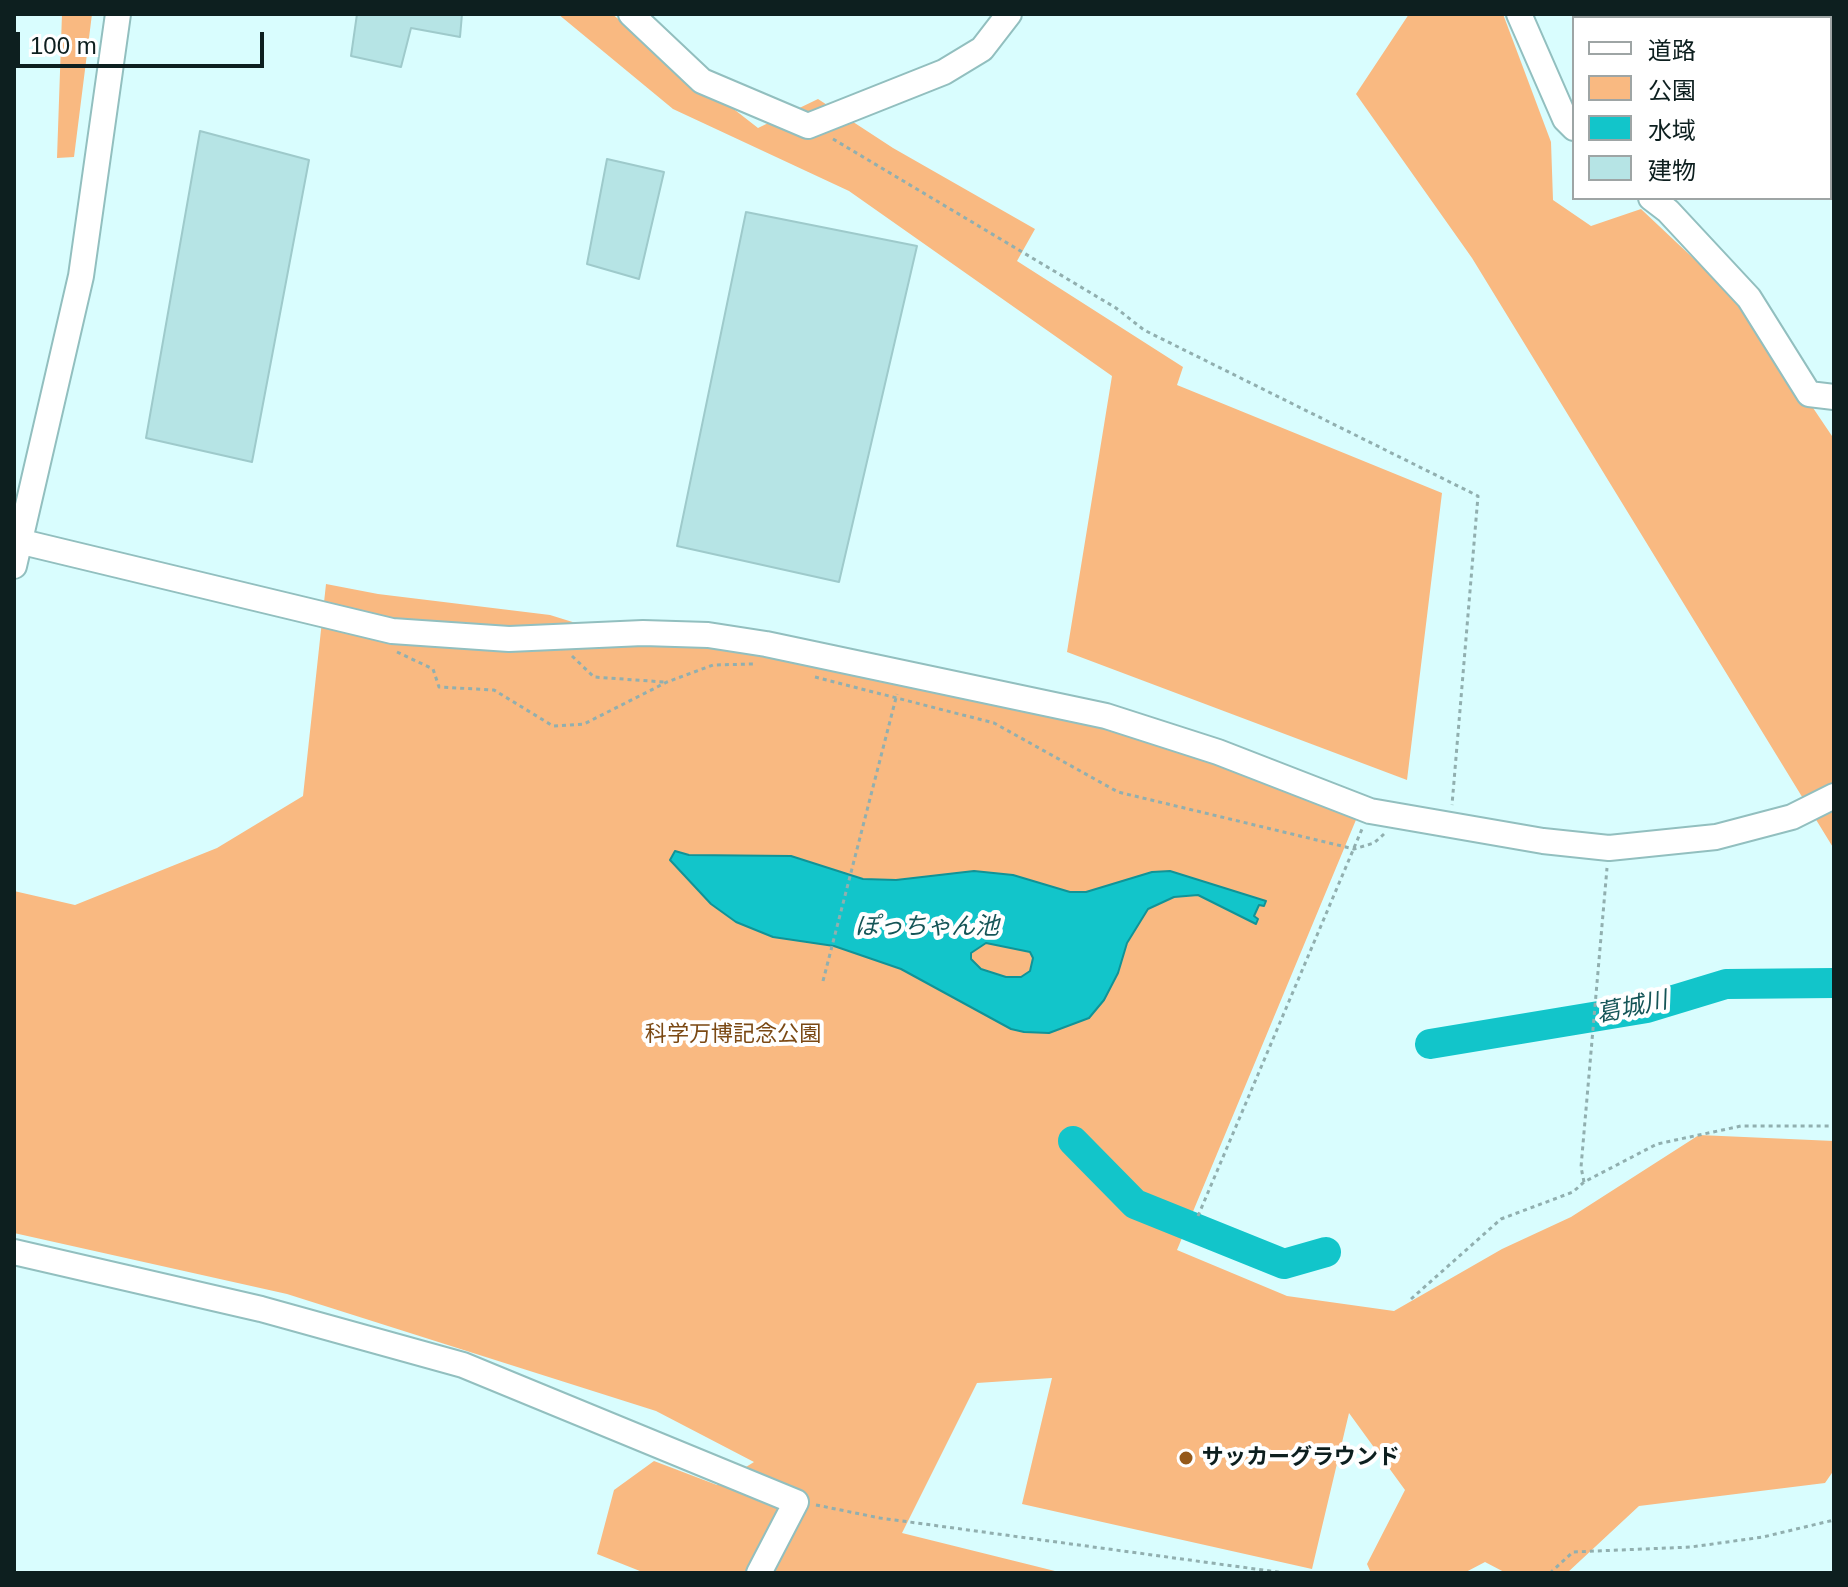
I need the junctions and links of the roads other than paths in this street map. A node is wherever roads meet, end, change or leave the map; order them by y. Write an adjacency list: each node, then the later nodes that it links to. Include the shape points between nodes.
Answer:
1 (118, 14): 8 (street, via 81,276)
2 (631, 14): 3 (street, via 702,81 808,126 944,72 982,49)
3 (1009, 14)
4 (1519, 14): 5 (street)
5 (1572, 126)
6 (1654, 200): 7 (street, via 1749,298 1809,394)
7 (1834, 397)
8 (17, 541): 9 (street); 10 (street, via 392,631 463,638 708,635 900,671 1151,729 1370,811 1450,826 1609,848 1716,837 1792,817)
9 (14, 566)
10 (1834, 796)
11 (14, 1252): 12 (street, via 261,1309 463,1365 796,1502)
12 (759, 1573)

